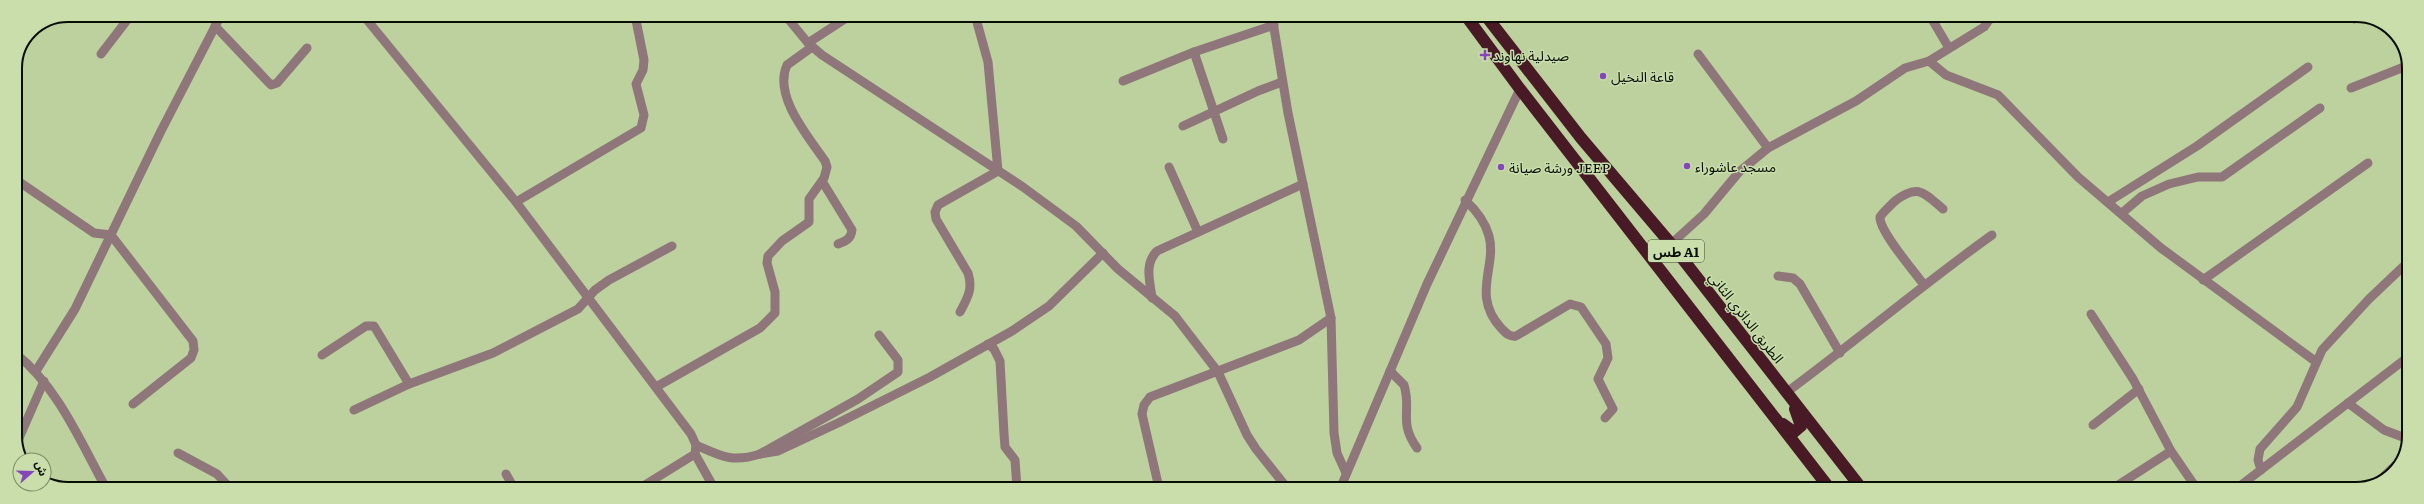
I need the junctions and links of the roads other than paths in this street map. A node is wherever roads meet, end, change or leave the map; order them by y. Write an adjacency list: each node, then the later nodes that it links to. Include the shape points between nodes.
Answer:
1 (126, 22): 19 (street)
2 (217, 22): 14 (street)
3 (369, 22): 40 (street)
4 (636, 22): 40 (street, via 644,60 643,70 636,84 644,115 641,128)
5 (791, 22): 15 (street)
6 (841, 22): 15 (street)
7 (977, 22): 35 (street, via 988,62)
8 (1273, 22): 13 (street)
9 (1470, 22): 27 (highway, طس A1)
10 (1491, 22): 48 (highway, الطريق الدائري الثاني / طس A1, via 1567,120)
11 (1934, 22): 17 (street)
12 (1988, 22): 17 (street, via 1984,27)
13 (1274, 25): 18 (street); 25 (street)
14 (215, 26): 16 (street, via 271,85 277,83); 45 (street)
15 (810, 45): 35 (street); 36 (street, via 787,65 783,88 787,101 825,161 826,173)
16 (307, 48)
17 (1949, 48): 21 (street)
18 (1194, 52): 24 (street); 29 (street)
19 (101, 54)
20 (1698, 54): 32 (street)
21 (1929, 61): 32 (street, via 1905,68 1856,101); 41 (street, via 1946,75 1998,95 2048,148)
22 (2308, 67): 41 (street, via 2197,146)
23 (2402, 67): 26 (street)
24 (1122, 81)
25 (1282, 82): 29 (street); 38 (street)
26 (2351, 88)
27 (1520, 89): 39 (street); 78 (highway, طس A1)
28 (2320, 108): 43 (street, via 2222,177 2198,177 2169,184 2142,196)
29 (1213, 112): 30 (street); 31 (street)
30 (1183, 126)
31 (1223, 139)
32 (1768, 148): 48 (street, via 1739,172 1704,214)
33 (2368, 163): 53 (street)
34 (1169, 167): 44 (street)
35 (998, 171): 50 (street, via 1076,226); 57 (street, via 938,206 934,212 971,283 971,292)
36 (822, 181): 47 (street, via 852,230 848,240); 72 (street, via 808,199 809,222 782,241 768,256 767,263 776,300 772,318 760,328)
37 (22, 184): 45 (street, via 94,232)
38 (1303, 184): 44 (street); 59 (street)
39 (1465, 200): 68 (street); 79 (street, via 1478,213 1489,236 1490,253 1485,286 1487,298 1493,318 1506,334 1516,336 1570,304 1581,307 1588,314 1608,350 1608,358 1598,379 1612,408)
40 (516, 202): 55 (street)
41 (2108, 202): 43 (street)
42 (1943, 209): 54 (street, via 1925,194 1914,190 1904,194 1880,217 1886,233)
43 (2122, 214): 53 (street, via 2160,248)
44 (1198, 232): 56 (street, via 1157,251 1151,257 1148,268)
45 (111, 235): 67 (street, via 75,309); 76 (street, via 193,341 194,350 191,358)
46 (1992, 235): 54 (street)
47 (838, 244)
48 (1671, 244): 74 (highway, الطريق الدائري الثاني / طس A1)
49 (672, 246): 55 (street, via 609,280)
50 (1103, 252): 56 (street, via 1118,269); 61 (street, via 1049,306)
51 (2402, 268): 65 (street, via 2368,299)
52 (1778, 276): 62 (street, via 1793,278 1800,284)
53 (2203, 280): 65 (street)
54 (1924, 285): 62 (street)
55 (588, 298): 71 (street, via 578,309 493,353); 72 (street)
56 (1152, 298): 69 (street, via 1175,316)
57 (960, 312)
58 (2091, 314): 73 (street)
59 (1331, 318): 69 (street, via 1300,340); 89 (street, via 1334,433 1337,453)
60 (879, 335): 87 (street, via 898,360 898,372 858,399)
61 (988, 344): 87 (street, via 930,377 838,423 778,451); 96 (street, via 994,349 1000,361 1005,447 1014,460)
62 (1840, 353): 74 (street)
63 (322, 355): 71 (street, via 366,326 374,326)
64 (22, 359): 67 (street)
65 (2315, 361): 88 (street, via 2297,408 2260,449 2258,460)
66 (2402, 362): 75 (street)
67 (36, 371): 70 (street)
68 (1390, 371): 83 (street, via 1404,386 1405,424 1410,439); 89 (street)
69 (1218, 372): 97 (street, via 1150,397 1144,404 1142,414); 98 (street, via 1247,435)
70 (44, 381): 81 (street); 91 (street, via 57,399)
71 (408, 384): 77 (street)
72 (656, 387): 84 (street, via 691,434)
73 (2139, 389): 80 (street); 85 (street)
74 (1787, 392): 78 (highway, via 1802,426 1794,432); 101 (highway, الطريق الدائري الثاني / طس A1)
75 (2348, 403): 82 (street, via 2384,430); 88 (street)
76 (133, 404)
77 (354, 410)
78 (1773, 415): 100 (highway, طس A1)
79 (1605, 418)
80 (2093, 425)
81 (22, 431)
82 (2402, 437)
83 (1417, 448)
84 (695, 450): 87 (street, via 733,459 745,459); 94 (street); 95 (street)
85 (2171, 451): 102 (street); 103 (street)
86 (178, 453): 92 (street, via 217,474)
87 (760, 454)
88 (2261, 470): 104 (street)
89 (1346, 473): 99 (street)
90 (506, 474): 93 (street)
91 (103, 482)
92 (224, 482)
93 (511, 482)
94 (649, 482)
95 (711, 482)
96 (1016, 482)
97 (1159, 482)
98 (1283, 482)
99 (1343, 482)
100 (1825, 482)
101 (1857, 482)
102 (2123, 482)
103 (2192, 482)
104 (2245, 482)

